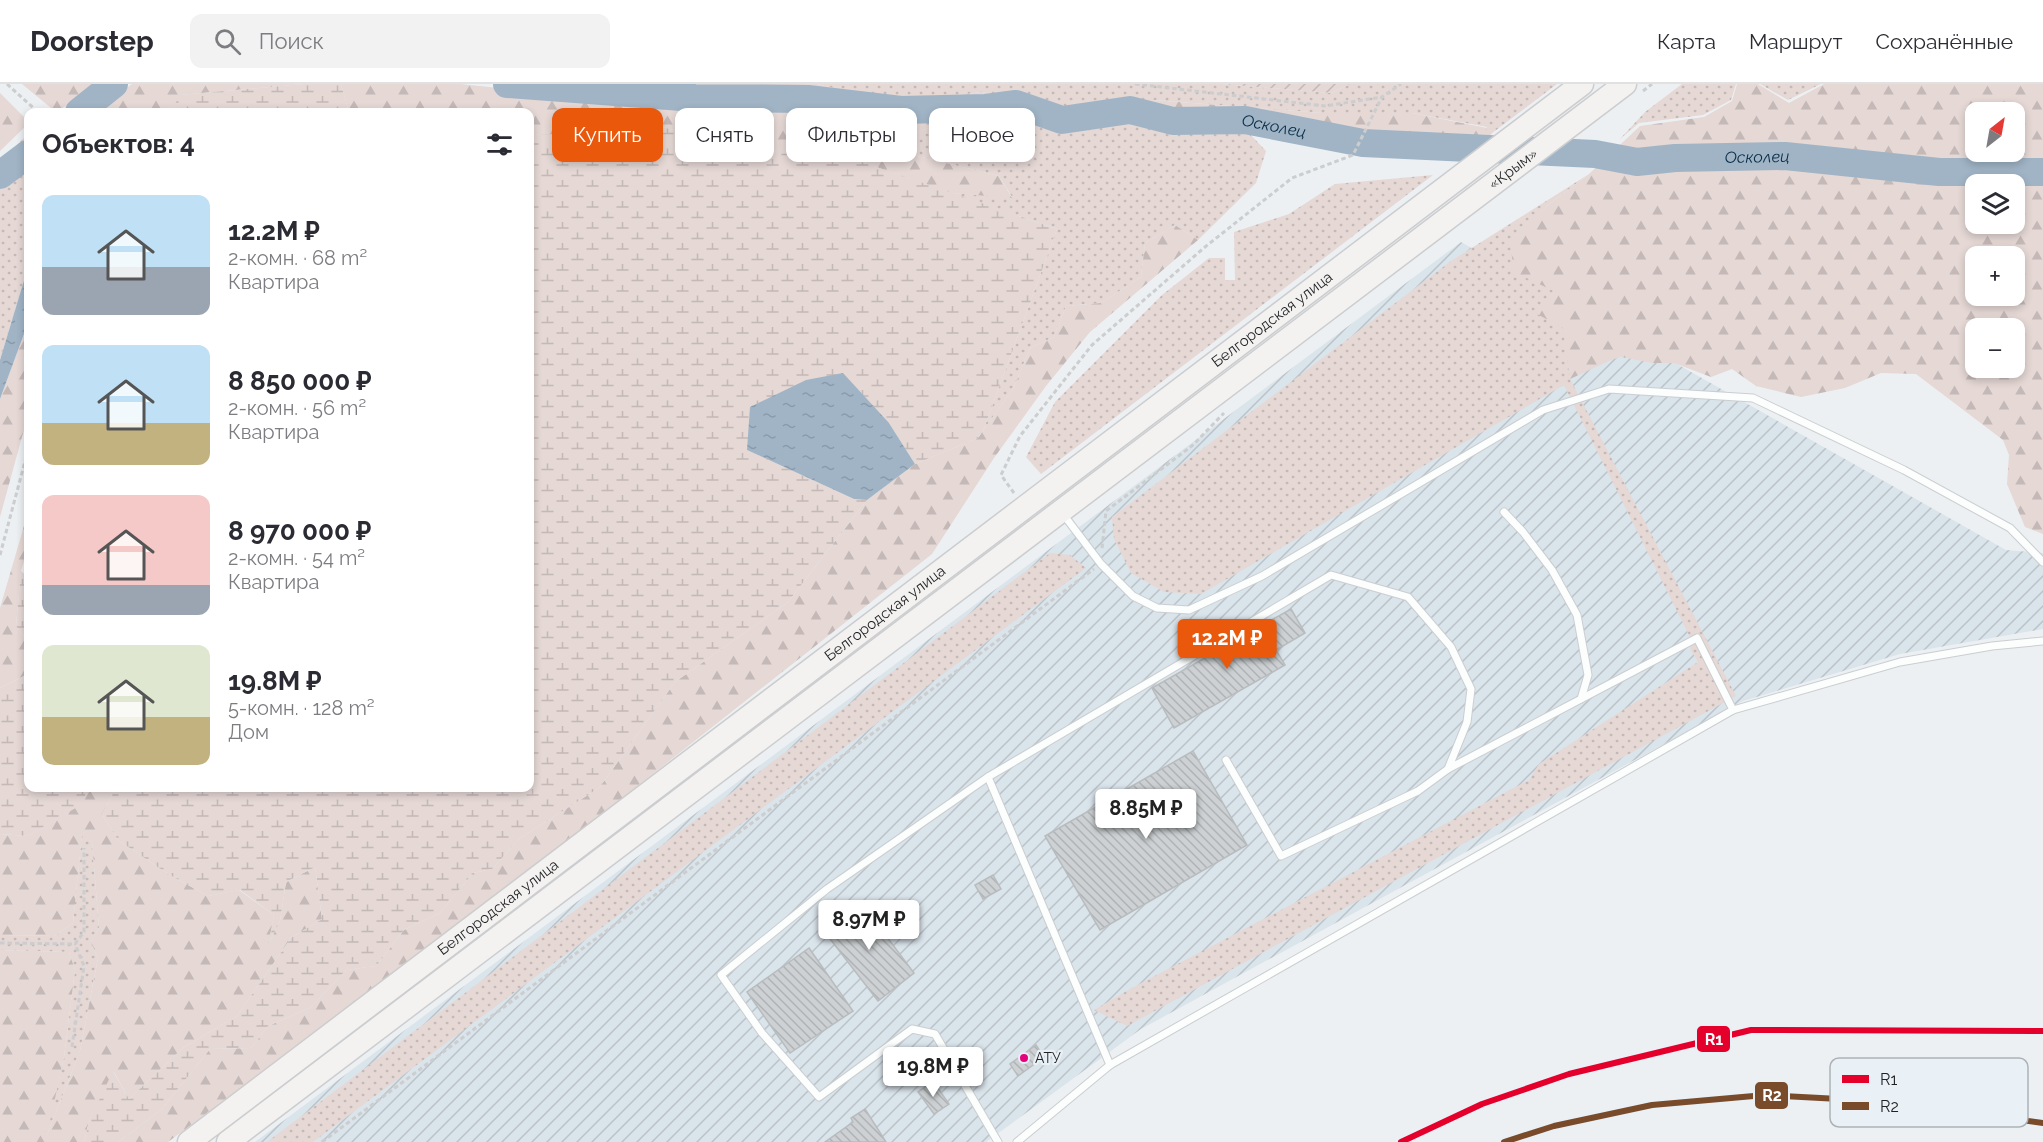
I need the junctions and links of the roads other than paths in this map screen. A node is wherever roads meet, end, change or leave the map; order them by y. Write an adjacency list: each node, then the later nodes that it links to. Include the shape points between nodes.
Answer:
1 (1582, 84): 4 (main road, Белгородская улица)
2 (1625, 84): 3 (main road, «Крым»)
3 (1402, 254): 5 (main road, Белгородская улица)
4 (1046, 492): 5 (main road); 15 (main road, Белгородская улица)
5 (1061, 512): 7 (lane, via 1101,564 1133,596 1157,608 1189,610 1262,576 1543,410 1609,389 1754,398 1904,470 2010,528); 16 (main road, Белгородская улица)
6 (1504, 512): 9 (lane, via 1552,570 1577,615 1588,675)
7 (2043, 562)
8 (2043, 641): 10 (lane, via 1900,662)
9 (1581, 699): 10 (lane, via 1697,638); 12 (lane)
10 (1733, 710): 14 (lane)
11 (1226, 760): 12 (lane, via 1281,856 1418,791)
12 (1448, 769): 13 (lane, via 1467,722 1471,689 1451,646 1408,597 1331,575)
13 (988, 777): 14 (lane); 17 (lane, via 827,890 722,975 762,1033 819,1097 912,1029 935,1034)
14 (1110, 1065): 18 (lane)
15 (189, 1142)
16 (228, 1142)
17 (998, 1142)
18 (1017, 1142)

